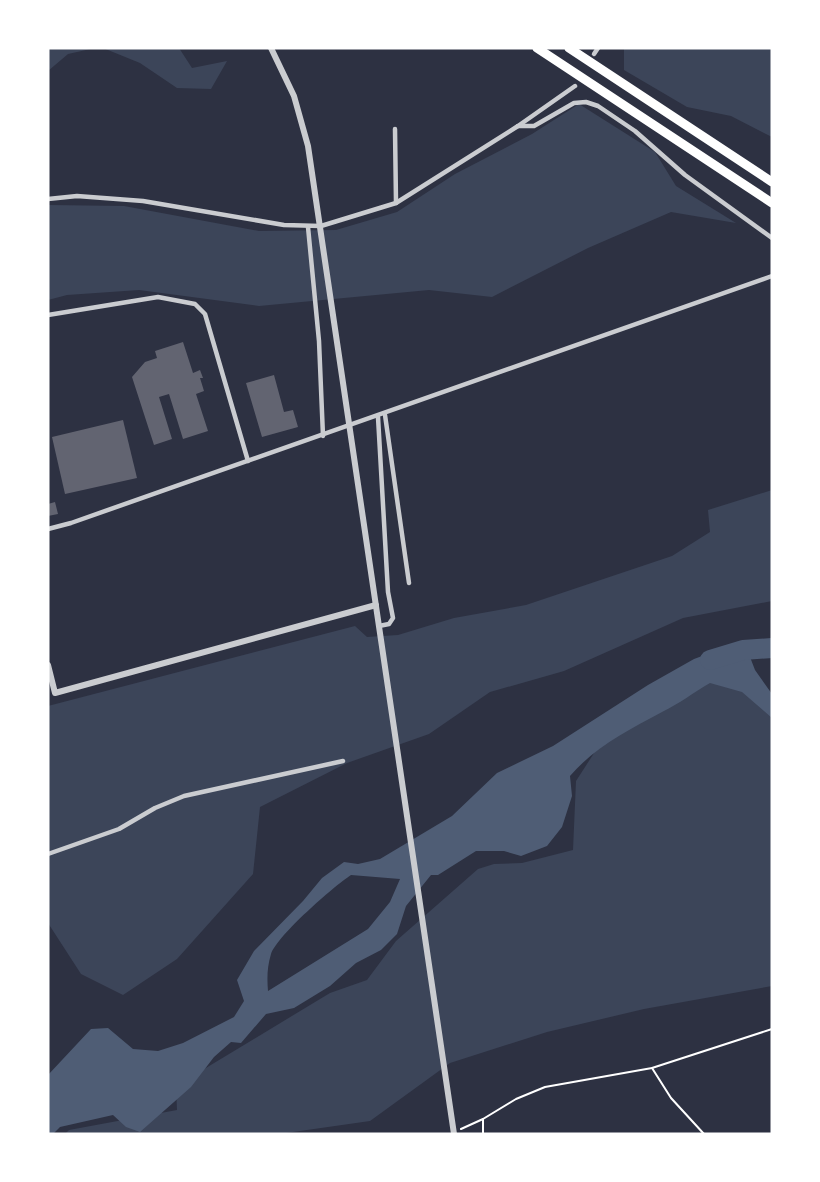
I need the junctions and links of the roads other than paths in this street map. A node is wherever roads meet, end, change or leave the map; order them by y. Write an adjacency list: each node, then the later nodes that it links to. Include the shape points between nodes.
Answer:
1 (271, 48): 13 (street, via 301,118)
2 (537, 48): 12 (highway)
3 (569, 48): 9 (highway)
4 (598, 48): 5 (street)
5 (594, 54)
6 (575, 86): 7 (street)
7 (518, 126): 11 (street); 15 (street, via 534,126 574,103 598,106)
8 (395, 129): 11 (street)
9 (772, 182)
10 (48, 199): 14 (street, via 77,196 143,201)
11 (396, 203): 13 (street)
12 (772, 203)
13 (321, 226): 14 (street); 24 (street)
14 (308, 227): 20 (street)
15 (772, 238)
16 (772, 276): 18 (street)
17 (48, 315): 21 (street, via 158,297 195,304 205,314)
18 (385, 415): 19 (street); 23 (street)
19 (378, 417): 20 (street); 25 (street, via 388,592 393,618 389,624)
20 (323, 436): 21 (street)
21 (248, 461): 22 (street)
22 (48, 528)
23 (409, 583)
24 (376, 605): 25 (street); 27 (street)
25 (379, 626): 30 (street)
26 (48, 665): 27 (street)
27 (52, 694)
28 (343, 761): 29 (street, via 184,795 119,829)
29 (48, 854)
30 (454, 1134)

